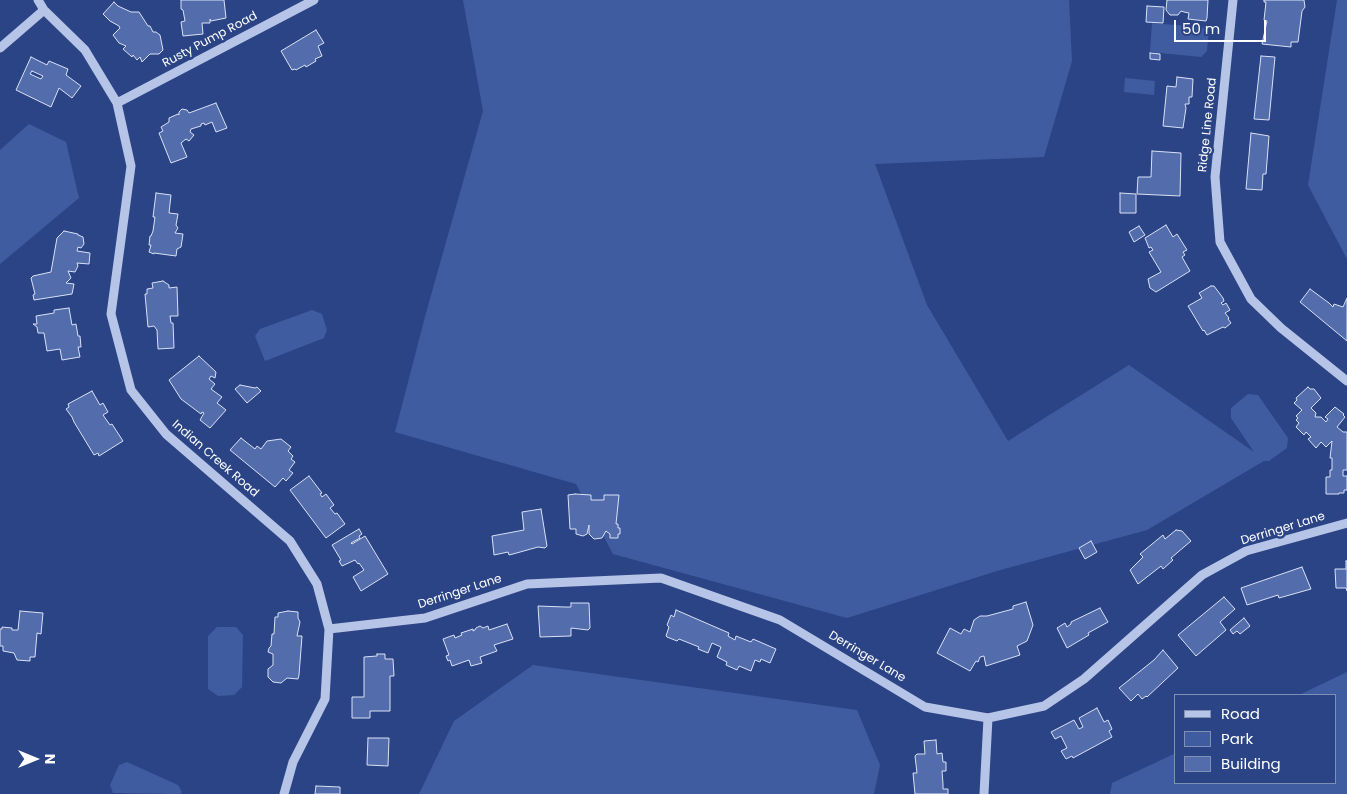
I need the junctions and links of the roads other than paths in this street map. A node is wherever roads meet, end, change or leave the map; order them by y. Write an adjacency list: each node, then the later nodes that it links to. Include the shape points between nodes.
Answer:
1 (38, 0): 4 (street, Indian Creek Road)
2 (314, 0): 6 (street, Rusty Pump Road)
3 (1234, 0): 7 (street, Ridge Line Road, via 1215,177 1220,242 1251,299 1281,328)
4 (44, 10): 5 (street); 6 (street, Indian Creek Road, via 85,50)
5 (0, 48)
6 (117, 103): 9 (street, Indian Creek Road, via 131,166 111,314 131,390 166,434 290,541 317,584)
7 (1347, 381)
8 (1347, 522): 10 (street, Derringer Lane, via 1246,552 1202,575 1084,679 1044,706)
9 (329, 629): 10 (street, Derringer Lane, via 426,618 527,584 661,578 780,620 925,707); 11 (street, Indian Creek Road, via 325,699 293,762)
10 (988, 718): 12 (street)
11 (284, 794)
12 (984, 794)

